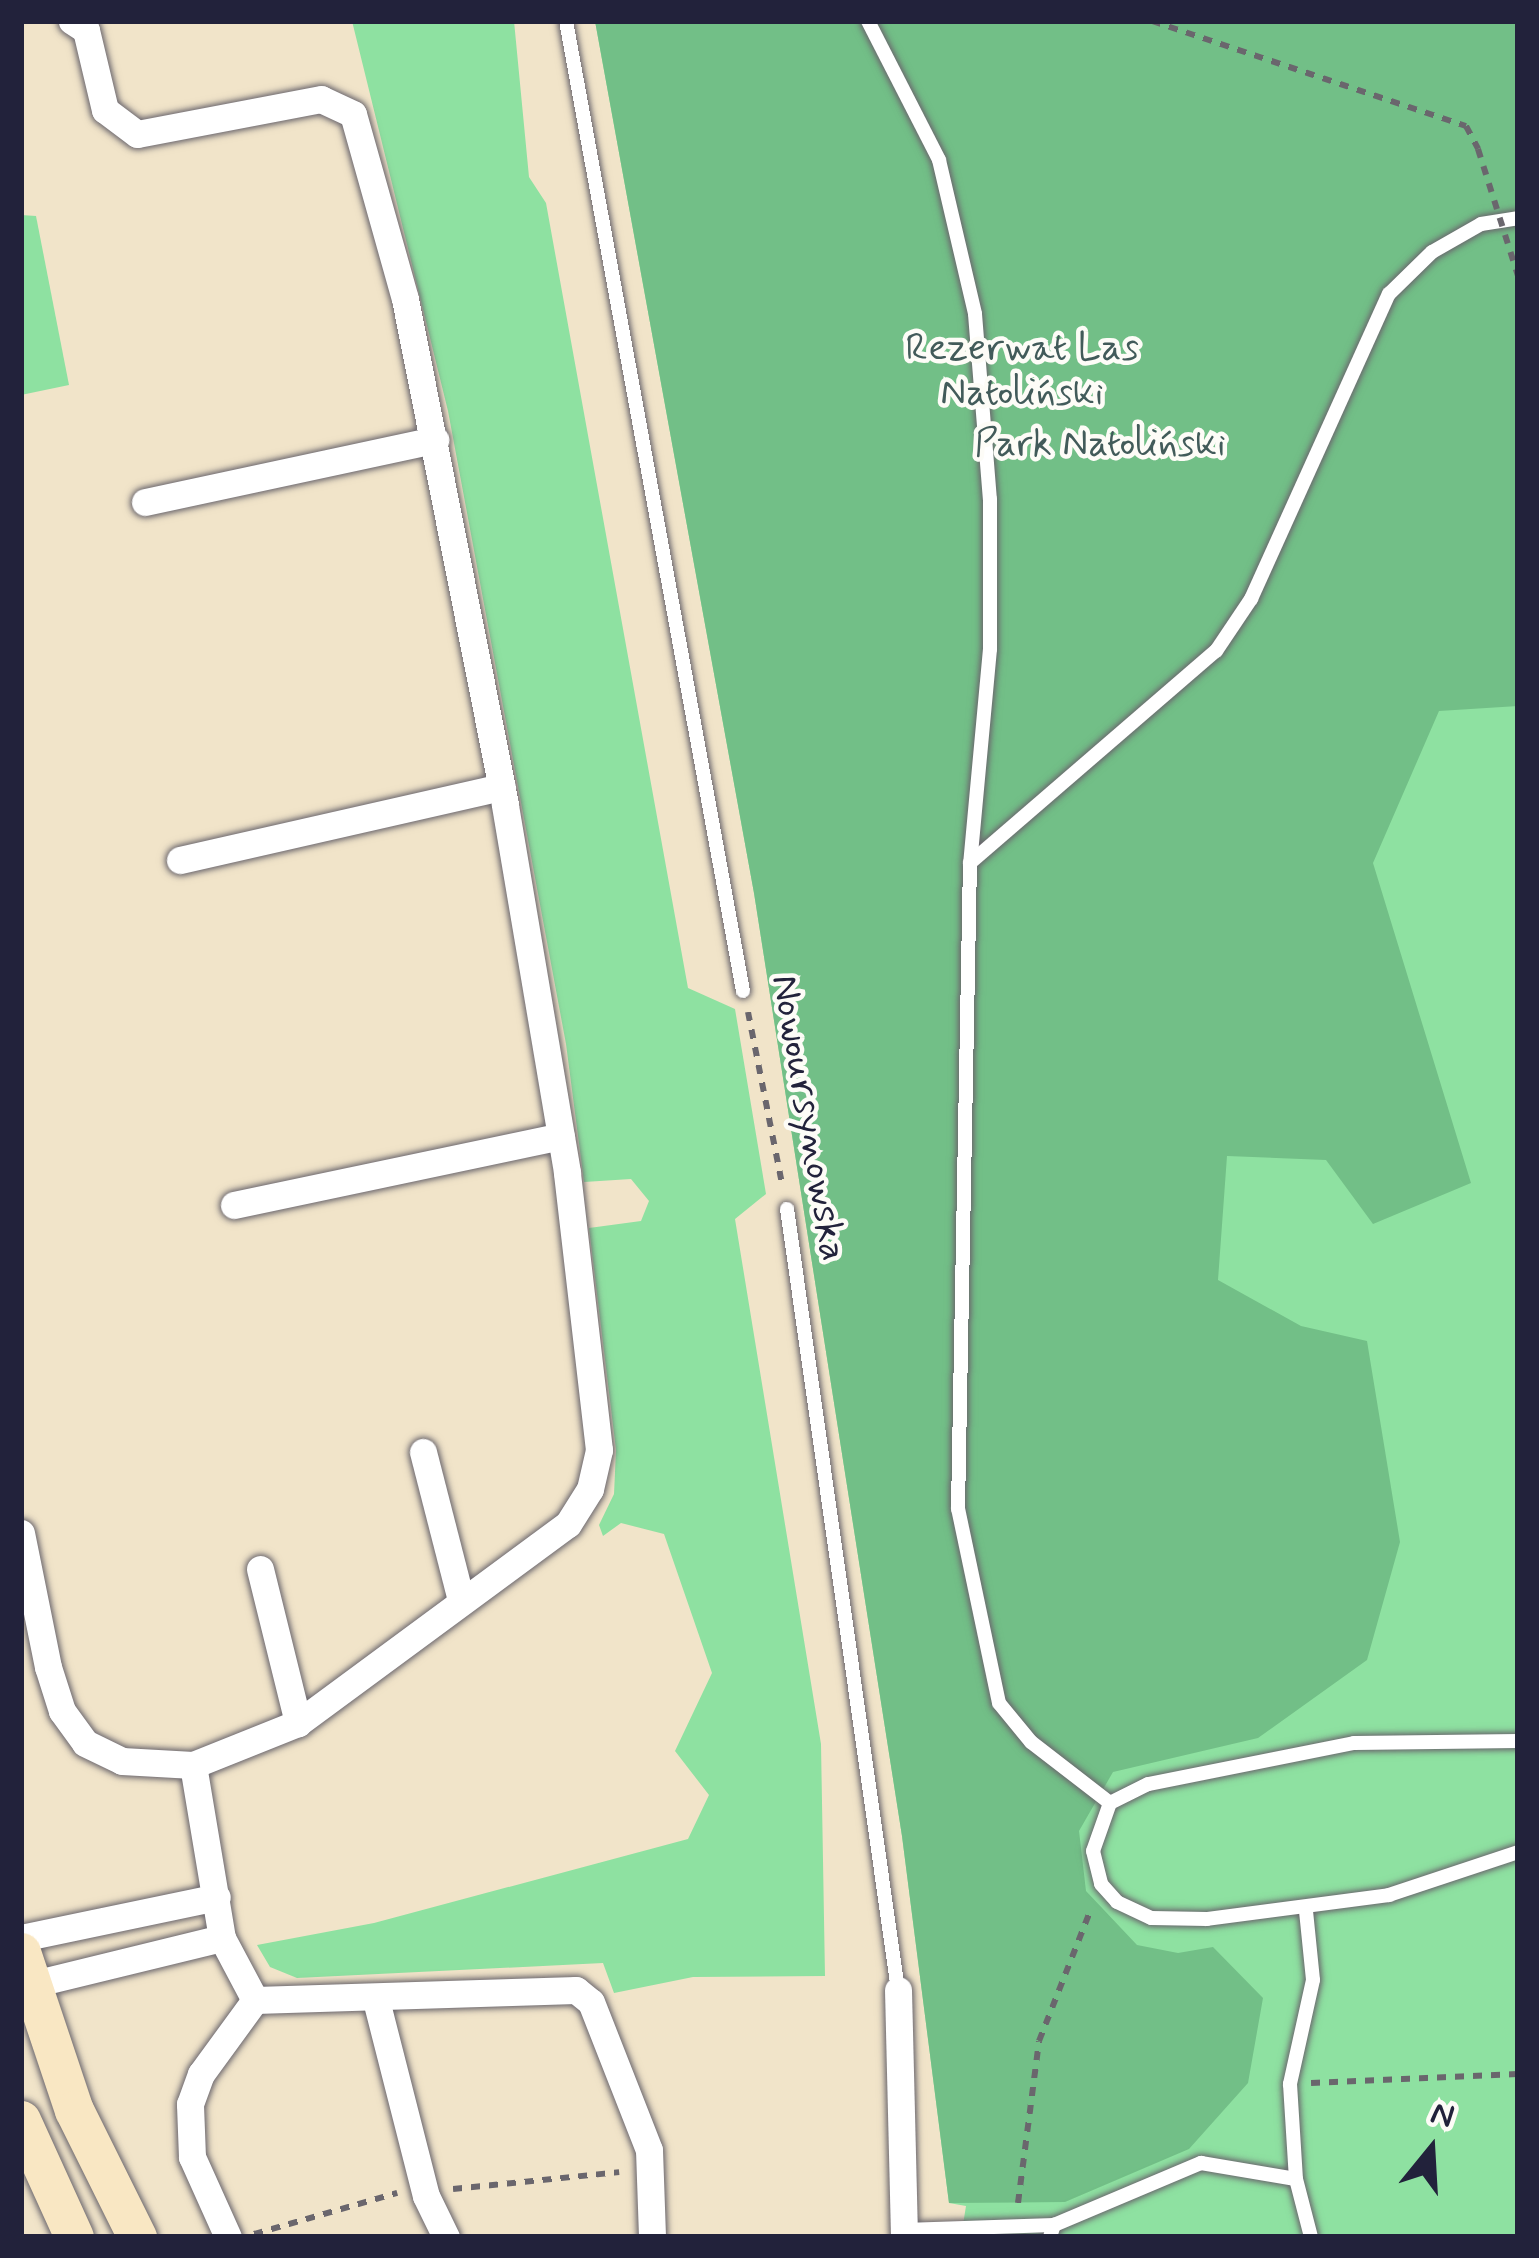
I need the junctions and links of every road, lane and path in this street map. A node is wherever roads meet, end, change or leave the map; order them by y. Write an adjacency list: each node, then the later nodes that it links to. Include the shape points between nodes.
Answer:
1 (72, 21): 7 (street, via 86,30 105,110 137,134 321,99 353,114)
2 (566, 21): 12 (lane, Nowoursynowska)
3 (868, 21): 11 (lane, via 939,160 975,314 990,499 990,650)
4 (1152, 21): 6 (path, bridge, via 1466,126)
5 (1518, 218): 11 (lane, via 1481,224 1432,252 1389,294 1251,599 1216,651)
6 (1518, 276)
7 (435, 440): 8 (street); 9 (street)
8 (145, 502)
9 (502, 787): 10 (street); 13 (street)
10 (180, 860)
11 (970, 862): 23 (lane, via 958,1509 999,1703 1031,1742)
12 (743, 991): 15 (path, Nowoursynowska)
13 (561, 1136): 14 (street); 19 (street, via 599,1450 590,1489 568,1524)
14 (234, 1205)
15 (787, 1209): 31 (lane, Nowoursynowska)
16 (424, 1452): 19 (street)
17 (21, 1532): 22 (street, via 62,1711 85,1742 122,1761)
18 (260, 1569): 20 (street)
19 (461, 1600): 20 (street)
20 (298, 1723): 22 (street)
21 (1518, 1741): 23 (lane, via 1425,1737 1296,1751 1148,1784)
22 (193, 1765): 26 (street)
23 (1110, 1803): 25 (lane, via 1094,1851)
24 (1518, 1852): 27 (lane, via 1449,1879)
25 (1101, 1884): 27 (lane, via 1151,1918); 41 (path, via 1039,2041)
26 (217, 1897): 28 (street); 29 (street)
27 (1306, 1911): 35 (lane, via 1313,1980)
28 (21, 1938)
29 (222, 1938): 30 (street); 32 (street)
30 (24, 1974): 46 (street, via 74,2110)
31 (898, 1990): 44 (street, Nowoursynowska)
32 (255, 2000): 33 (street); 43 (street, via 201,2074 190,2104 192,2157)
33 (376, 2000): 37 (street, via 576,1990 591,2002); 39 (street)
34 (1518, 2074): 35 (path)
35 (1290, 2084): 38 (lane)
36 (21, 2120): 45 (street)
37 (650, 2169): 40 (path, via 455,2188 444,2191); 48 (street)
38 (1296, 2179): 42 (lane, via 1201,2163); 49 (lane)
39 (423, 2185): 43 (path, via 266,2233); 47 (street)
40 (452, 2206)
41 (1016, 2227): 42 (lane); 44 (lane)
42 (1052, 2231)
43 (236, 2232)
44 (904, 2233)
45 (74, 2237)
46 (137, 2237)
47 (446, 2237)
48 (652, 2237)
49 (1311, 2237)

